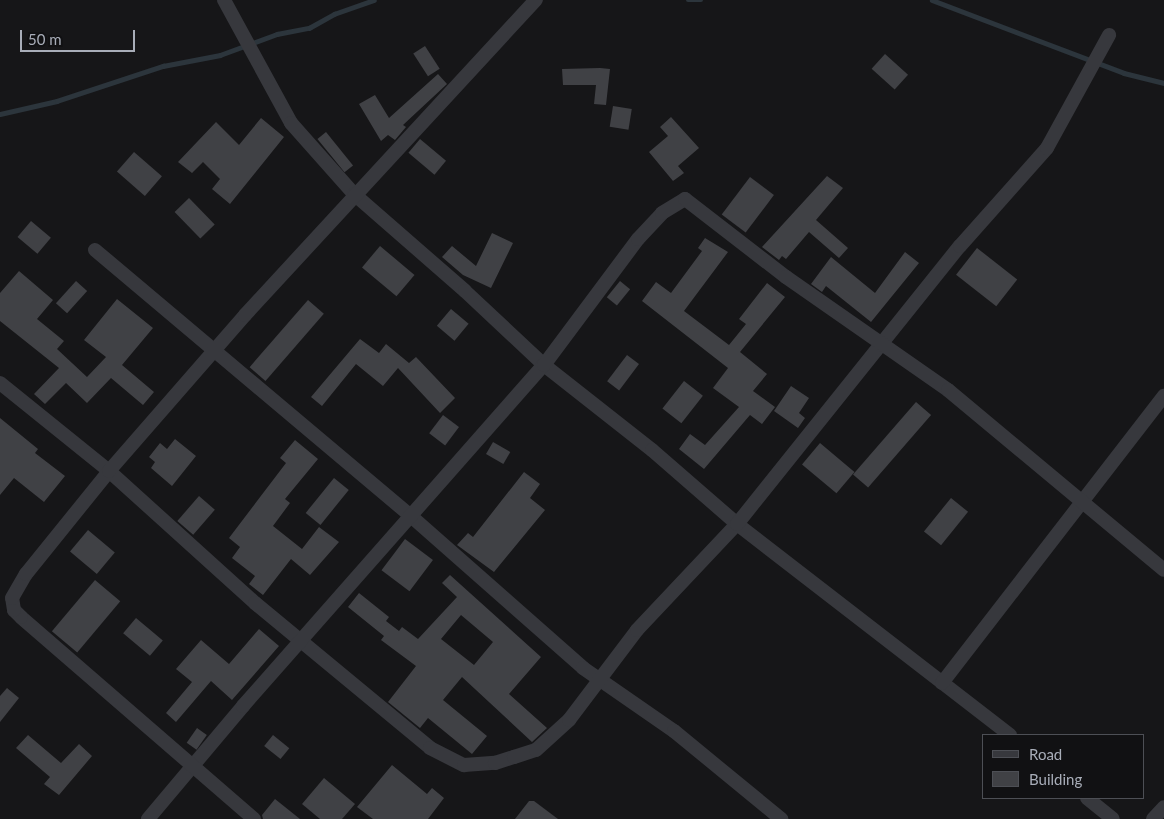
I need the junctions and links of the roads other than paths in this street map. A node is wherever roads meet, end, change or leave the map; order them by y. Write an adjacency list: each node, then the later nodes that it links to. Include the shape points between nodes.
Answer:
1 (224, 0): 4 (street, via 291,122)
2 (536, 0): 4 (street)
3 (1109, 35): 6 (street, via 1047,148 988,213)
4 (354, 194): 7 (street); 8 (street)
5 (95, 250): 7 (street)
6 (882, 343): 8 (street, via 786,276 685,199 662,212 638,239); 12 (street, via 948,390); 14 (street)
7 (214, 351): 11 (street); 13 (street)
8 (544, 365): 13 (street, via 483,431); 14 (street, via 652,450)
9 (0, 383): 11 (street)
10 (1164, 396): 12 (street)
11 (109, 471): 16 (street); 20 (street, via 22,580 11,604 26,622)
12 (1080, 502): 15 (street); 18 (street)
13 (412, 517): 16 (street); 17 (street, via 583,668)
14 (737, 524): 17 (street, via 649,616); 18 (street)
15 (1164, 570)
16 (301, 642): 17 (street, via 398,725 430,748 464,765 495,763 536,750 569,720); 20 (street, via 242,706)
17 (600, 678): 25 (street, via 674,731)
18 (942, 683): 19 (street)
19 (1009, 734)
20 (195, 766): 23 (street); 24 (street)
21 (1089, 799): 26 (street)
22 (1164, 807): 27 (street)
23 (148, 819)
24 (254, 819)
25 (781, 819)
26 (1113, 819)
27 (1153, 819)

